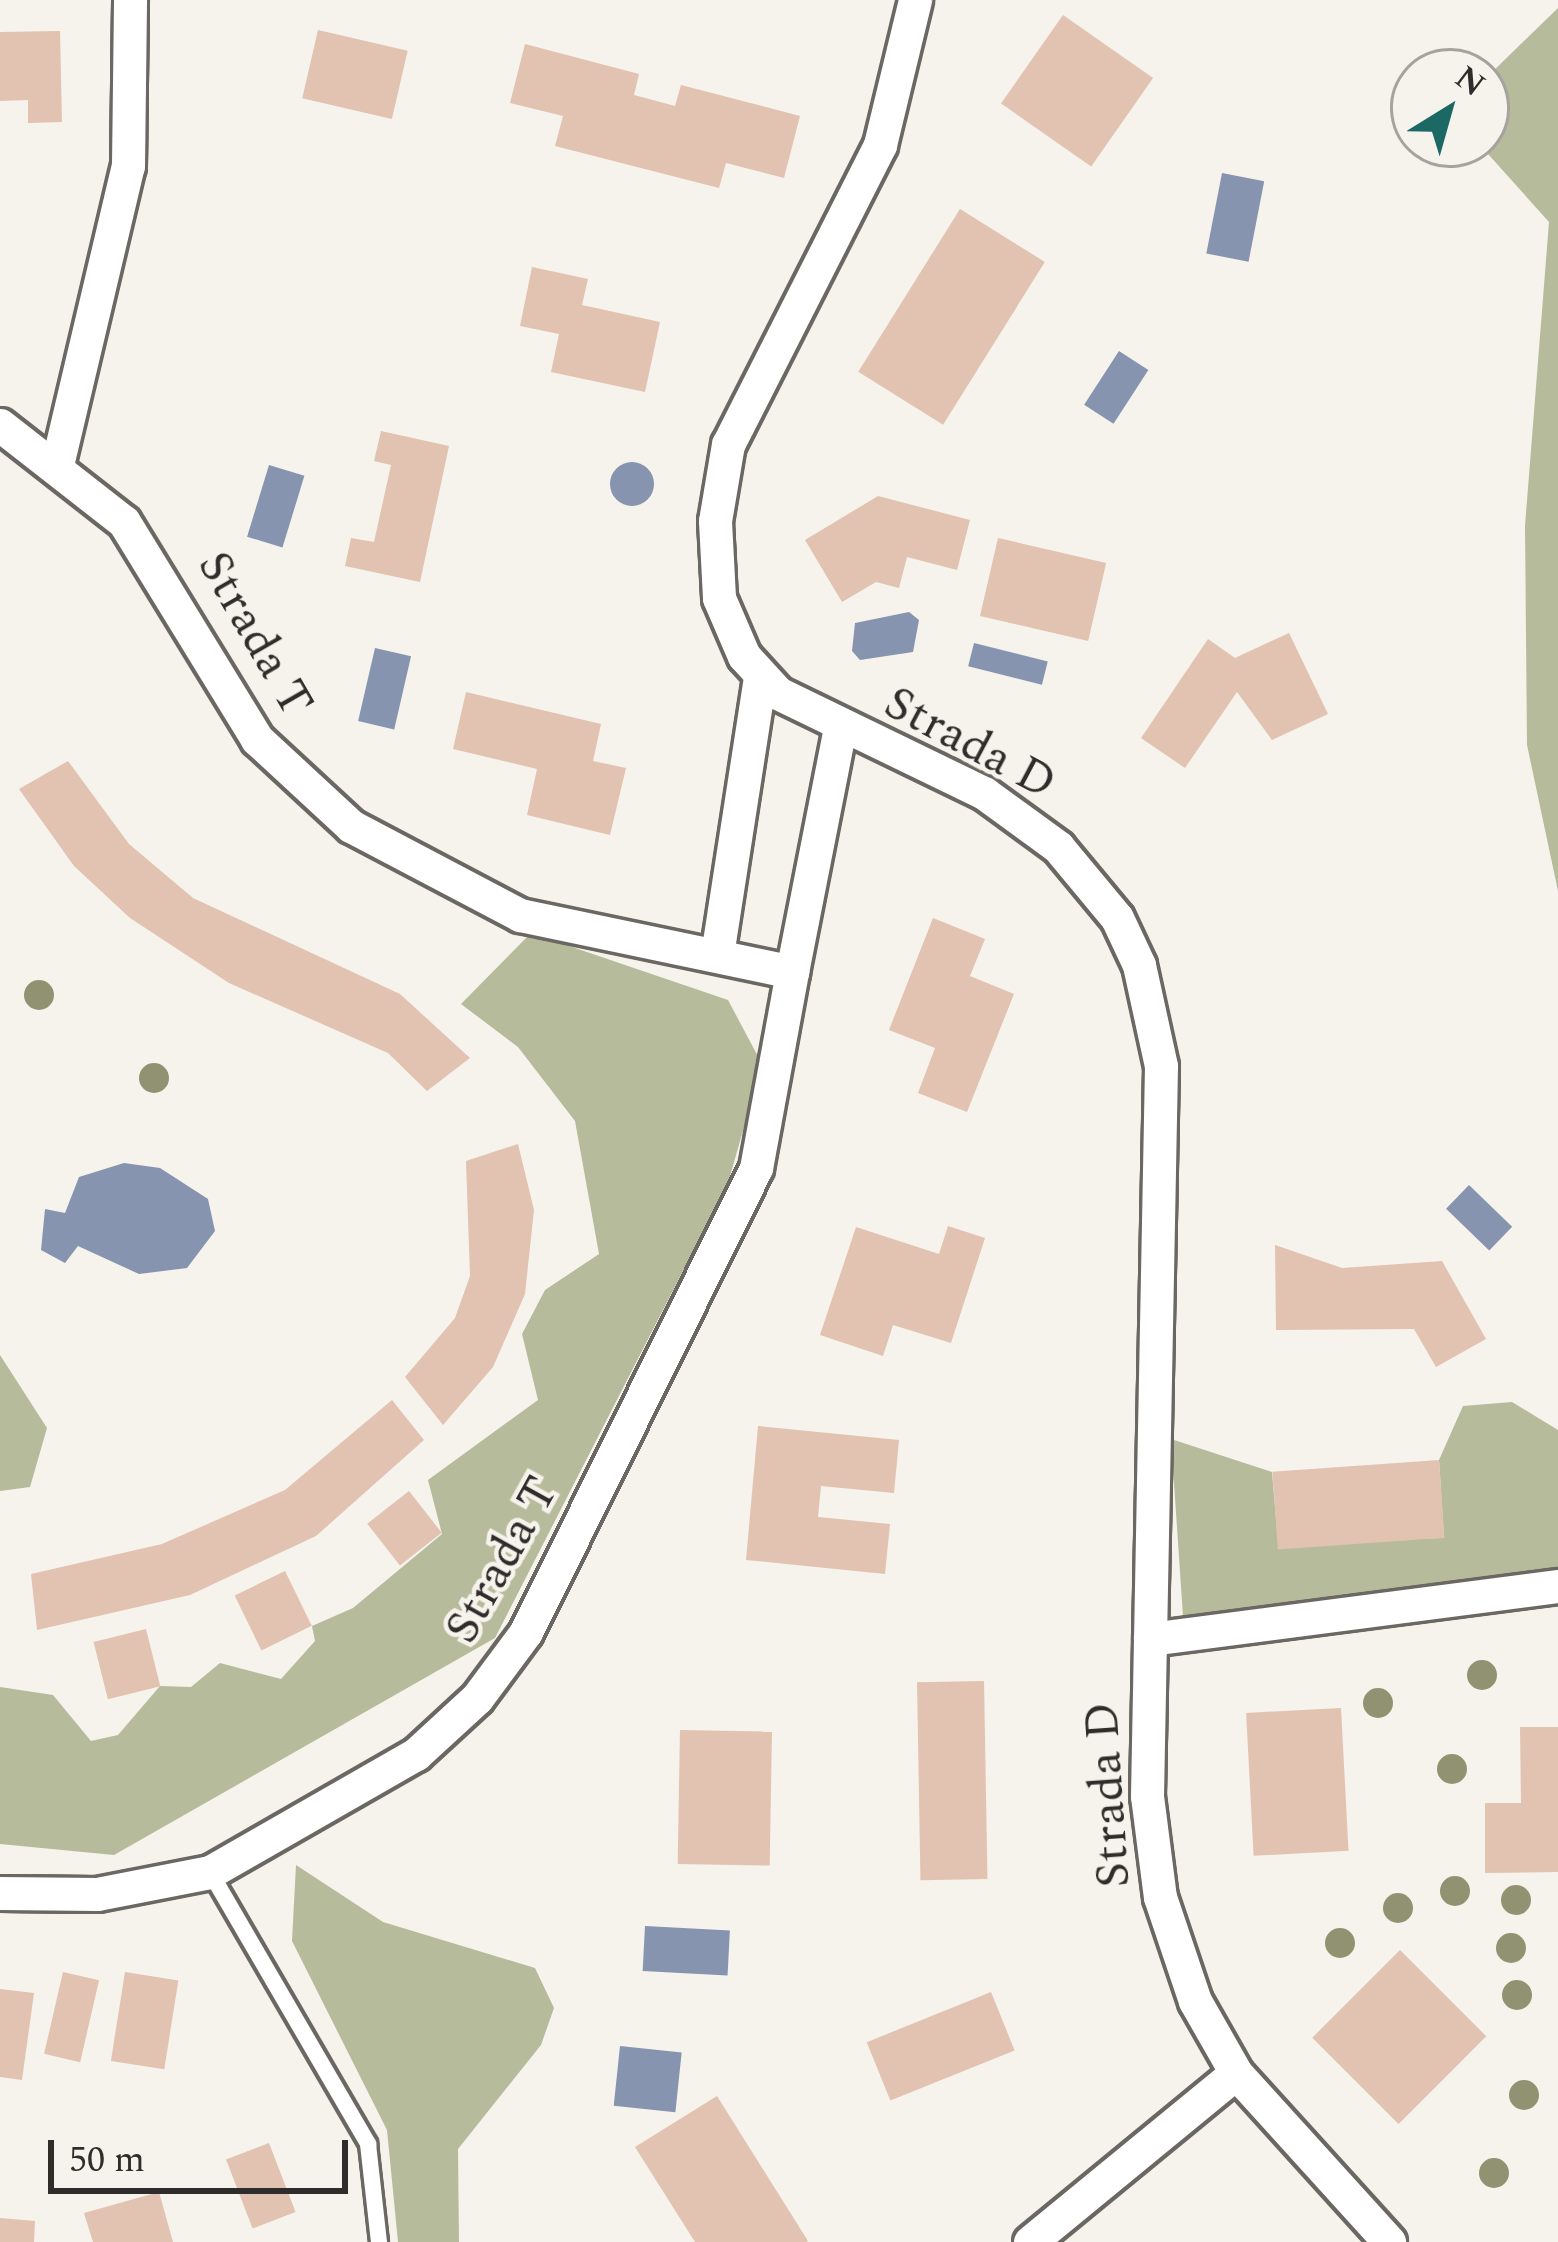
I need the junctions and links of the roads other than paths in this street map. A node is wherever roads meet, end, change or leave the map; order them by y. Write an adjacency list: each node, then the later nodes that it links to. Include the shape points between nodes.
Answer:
1 (130, 0): 4 (street, via 128,166)
2 (915, 0): 5 (street, Strada D, via 880,145 728,444 714,562 731,632)
3 (0, 424): 4 (street, Strada T)
4 (58, 461): 7 (street, Strada T, via 152,554 256,739 351,826 483,902)
5 (760, 677): 6 (street, Strada D); 7 (street)
6 (840, 728): 8 (street, Strada T); 10 (street, Strada D, via 984,794 1046,837 1117,918 1150,997 1160,1066)
7 (717, 955): 8 (street, Strada T)
8 (792, 972): 11 (street, Strada T, via 756,1168 526,1632 416,1754)
9 (1558, 1586): 10 (street, Strada D)
10 (1150, 1639): 13 (street, Strada D, via 1147,1796 1160,1897 1195,2001)
11 (210, 1872): 12 (street, Strada T, via 97,1894); 14 (lane, via 368,2144)
12 (0, 1894)
13 (1236, 2073): 15 (street); 16 (street, Strada D)
14 (379, 2242)
15 (1030, 2242)
16 (1389, 2242)

